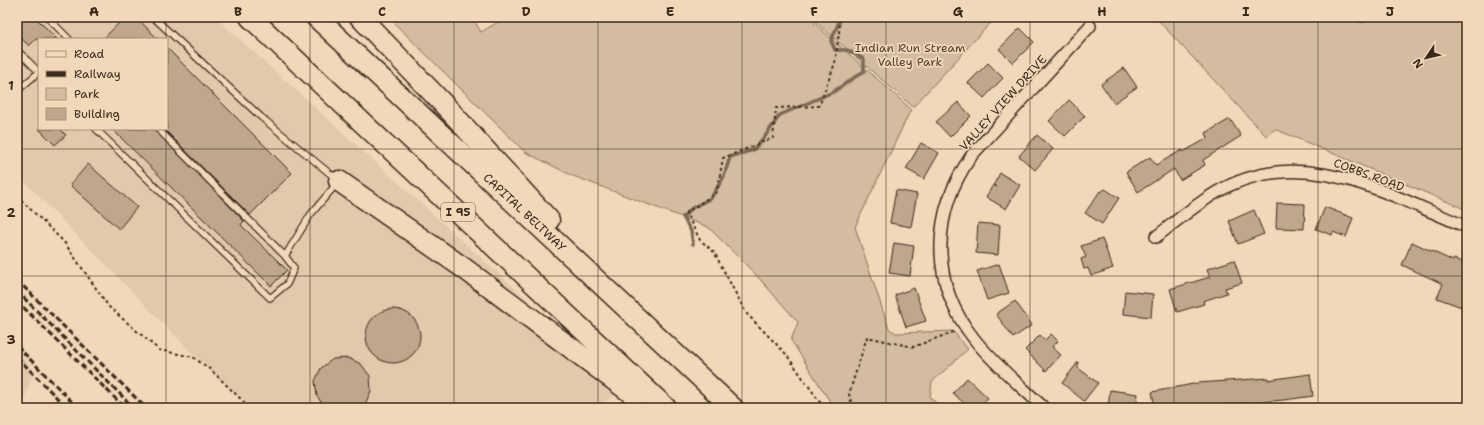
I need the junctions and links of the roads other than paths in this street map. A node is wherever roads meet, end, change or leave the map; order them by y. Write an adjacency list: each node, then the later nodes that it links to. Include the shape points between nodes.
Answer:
1 (47, 17): 7 (lane)
2 (153, 17): 14 (lane, via 261,117)
3 (250, 17): 20 (highway, I 95)
4 (316, 17): 18 (highway, CAPITAL BELTWAY)
5 (360, 17): 18 (highway, via 451,112)
6 (1090, 26): 22 (street, VALLEY VIEW DRIVE, via 972,155 952,189 942,224 941,259 949,296 965,328)
7 (68, 38)
8 (17, 50): 9 (lane)
9 (38, 70)
10 (38, 72): 11 (lane)
11 (17, 91)
12 (97, 130): 17 (lane, via 270,298 287,284 294,268)
13 (159, 130): 17 (lane)
14 (339, 181): 17 (lane, via 311,214); 19 (highway, via 472,274)
15 (1467, 227): 16 (street, COBBS ROAD, via 1344,177 1295,170 1263,174 1231,185 1194,207)
16 (1156, 237)
17 (285, 256)
18 (647, 328): 21 (highway, CAPITAL BELTWAY)
19 (651, 408)
20 (666, 408)
21 (733, 408)
22 (1044, 408)

